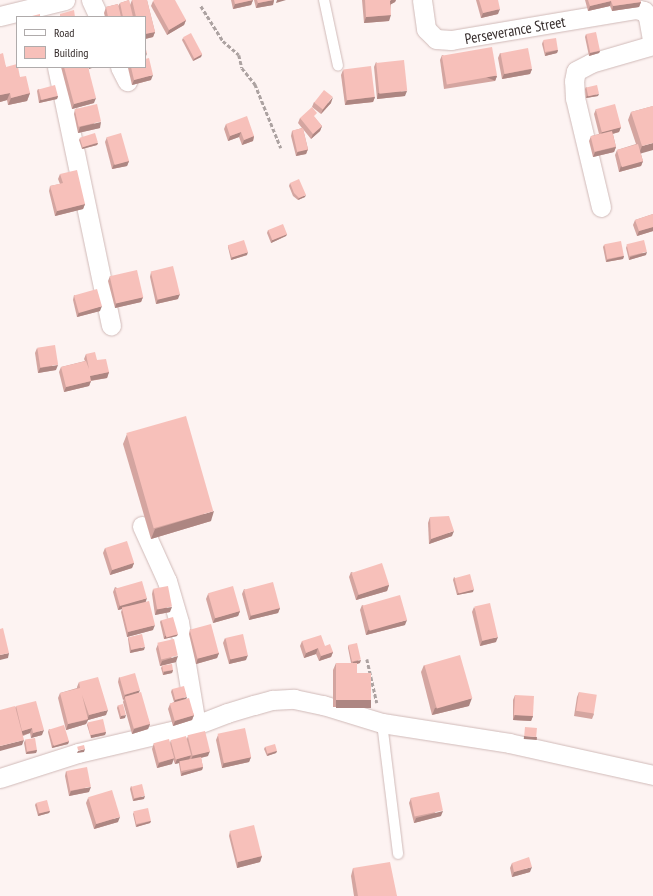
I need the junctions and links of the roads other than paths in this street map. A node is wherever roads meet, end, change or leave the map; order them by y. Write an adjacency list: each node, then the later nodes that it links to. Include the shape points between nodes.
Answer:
1 (65, 0): 5 (street)
2 (91, 0): 7 (street)
3 (324, 0): 9 (lane)
4 (422, 0): 8 (street, Perseverance Street, via 426,29 436,39 451,40 636,9 644,11 648,17)
5 (45, 11): 6 (street)
6 (0, 16)
7 (99, 16)
8 (653, 45): 11 (street, via 591,63 576,71 575,98)
9 (338, 66)
10 (57, 68): 12 (street)
11 (601, 207)
12 (111, 325)
13 (142, 526): 15 (street, via 167,581 179,622)
14 (382, 723): 15 (street, via 294,699 272,700 227,712); 16 (street, via 509,743); 18 (lane)
15 (196, 725): 17 (street, via 78,753)
16 (653, 775)
17 (0, 777)
18 (398, 854)

